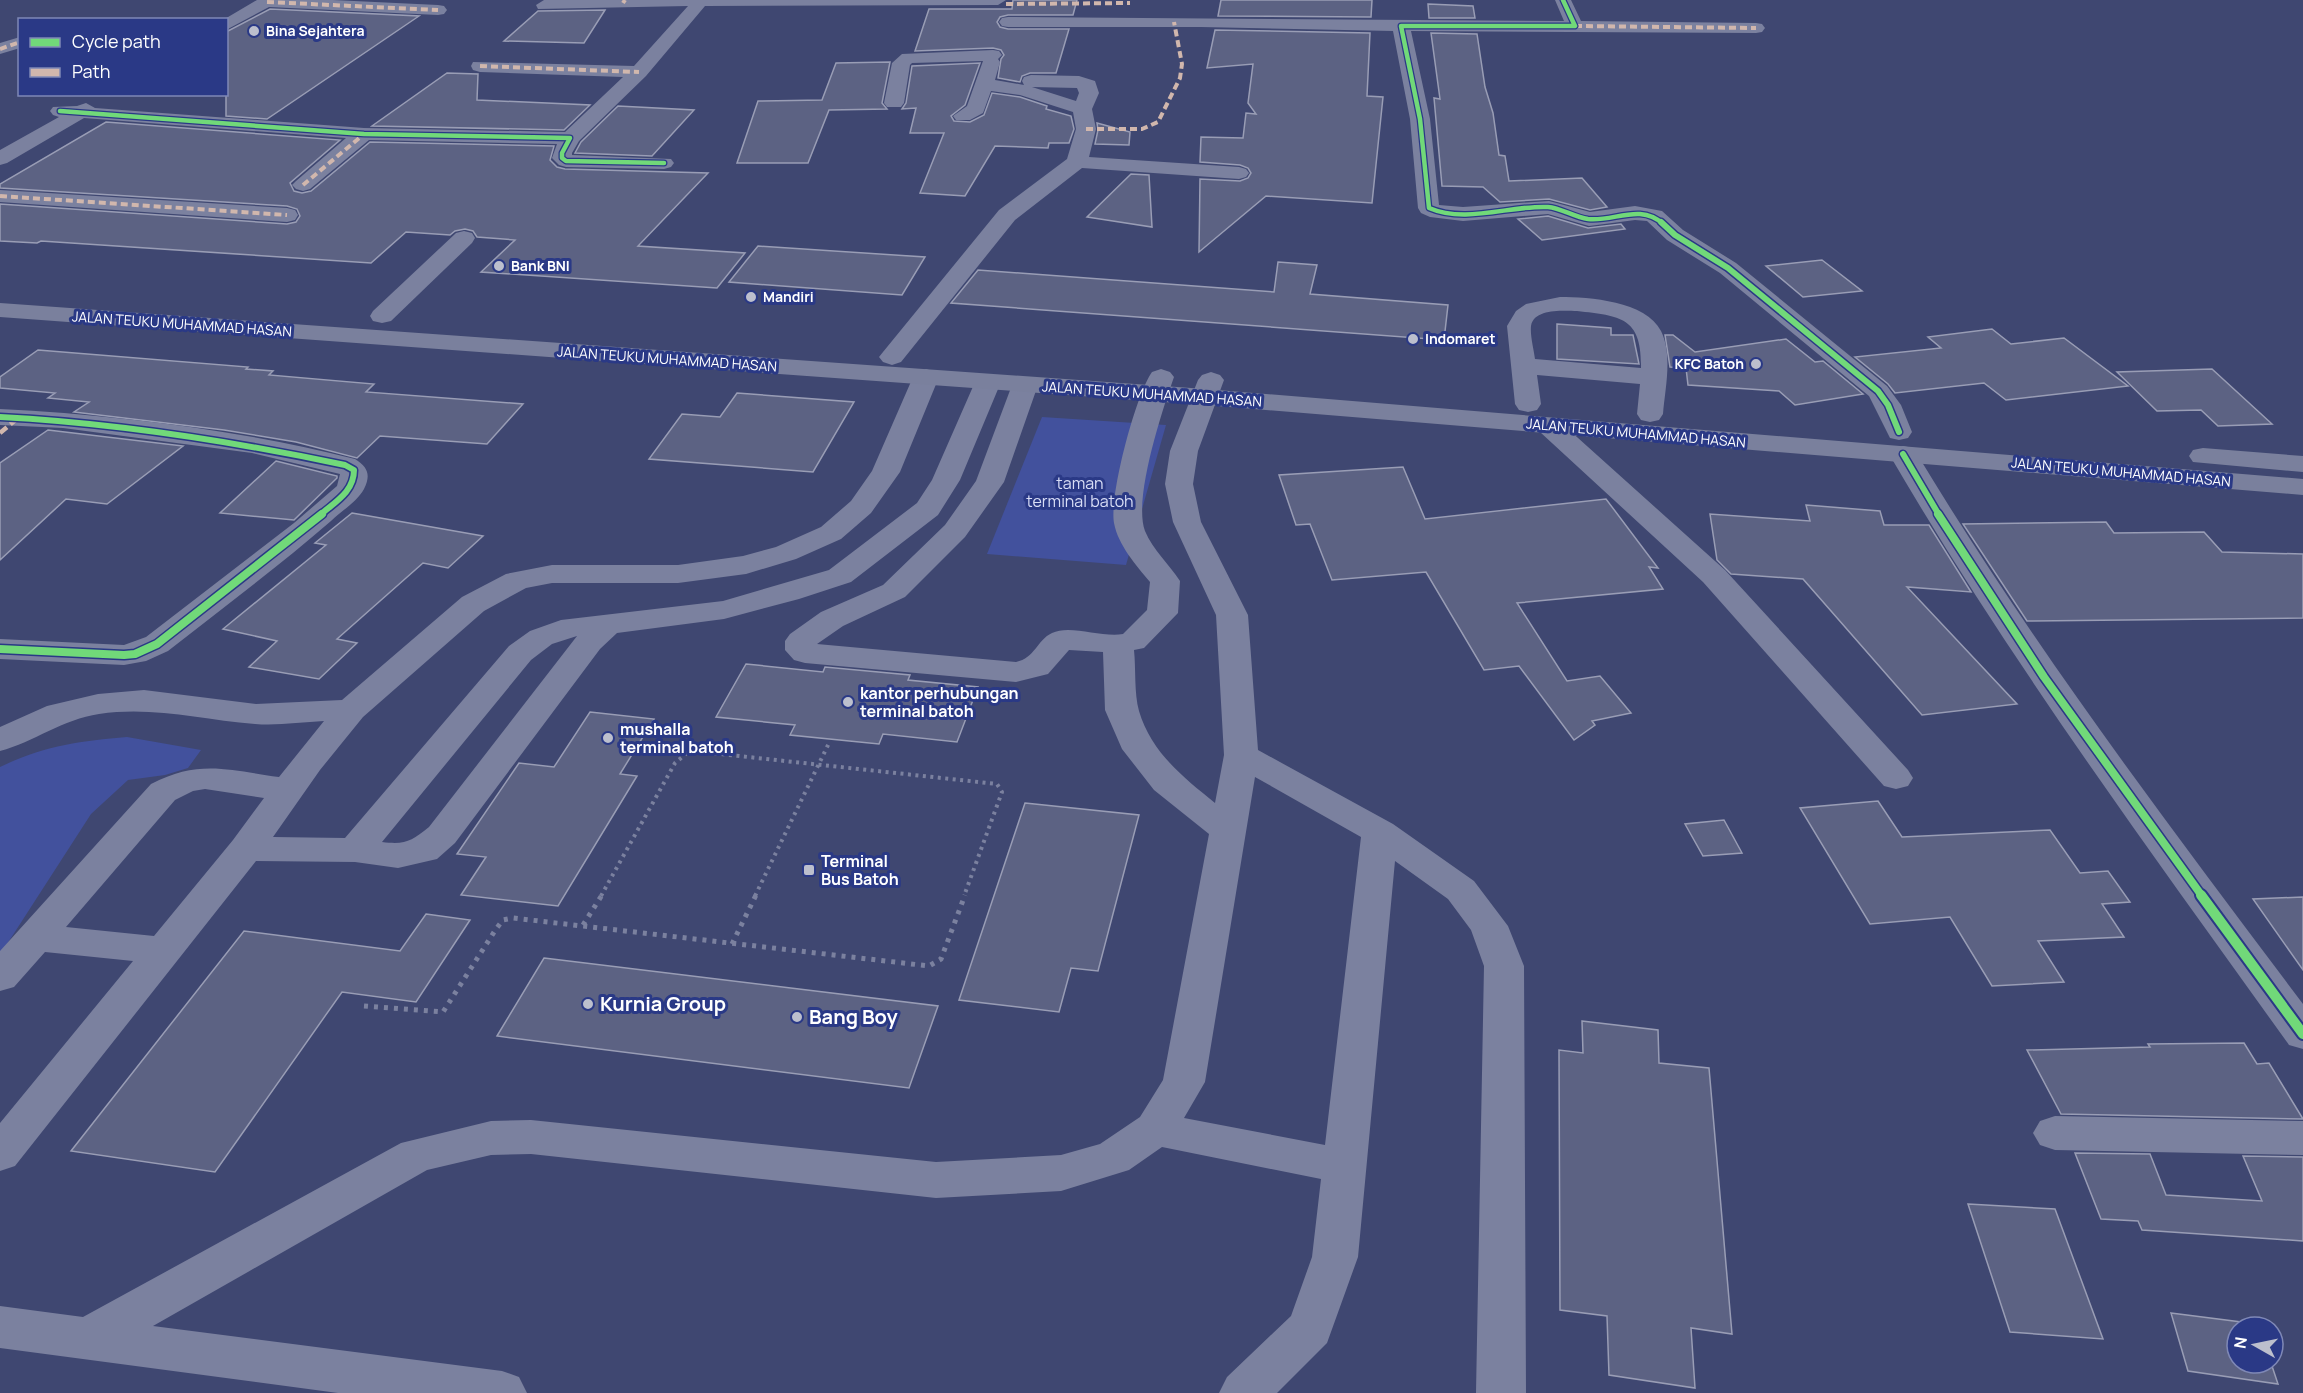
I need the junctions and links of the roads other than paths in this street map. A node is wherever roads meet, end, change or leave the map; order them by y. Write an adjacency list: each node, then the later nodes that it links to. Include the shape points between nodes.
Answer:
1 (1198, 0): 10 (street)
2 (1563, 0): 13 (street)
3 (268, 1): 9 (street); 11 (street)
4 (699, 1): 5 (street); 8 (street); 19 (street)
5 (624, 2): 7 (street)
6 (1130, 3): 8 (street)
7 (544, 5)
8 (1005, 7): 10 (street); 17 (street, via 1006,31)
9 (438, 10)
10 (1201, 22): 12 (street)
11 (228, 23)
12 (1401, 26): 13 (street); 50 (street, via 1420,119 1429,208 1463,214 1549,207 1589,219 1635,213 1654,216 1675,235 1728,268 1878,391 1888,405)
13 (1575, 26): 14 (street)
14 (1756, 28)
15 (18, 43): 16 (street)
16 (0, 49)
17 (993, 55): 20 (street); 22 (street, via 908,58 901,63)
18 (480, 66): 19 (street)
19 (639, 72): 25 (street)
20 (985, 82): 23 (street, via 976,109); 28 (street, via 1082,109 1086,129)
21 (94, 102): 24 (street); 26 (street, via 60,111); 27 (street)
22 (894, 103)
23 (963, 116)
24 (364, 134): 25 (street); 31 (street)
25 (570, 138): 29 (street, via 562,153 566,161)
26 (0, 145)
27 (0, 159)
28 (1077, 162): 30 (street); 38 (street, via 1007,215)
29 (664, 163)
30 (1239, 173)
31 (303, 185)
32 (0, 196): 33 (street)
33 (286, 215)
34 (464, 238): 37 (street)
35 (0, 288): 37 (highway, JALAN TEUKU MUHAMMAD HASAN)
36 (0, 310): 40 (highway, JALAN TEUKU MUHAMMAD HASAN)
37 (382, 316): 38 (highway, JALAN TEUKU MUHAMMAD HASAN)
38 (892, 357): 40 (highway, JALAN TEUKU MUHAMMAD HASAN)
39 (1523, 366): 43 (street); 43 (street, via 1519,326 1524,315 1552,305 1588,305 1619,311 1638,319 1648,329 1653,342); 46 (street)
40 (931, 368): 41 (highway, JALAN TEUKU MUHAMMAD HASAN); 56 (street, via 885,472 861,507 831,533 746,565 678,574 552,574 517,580 474,604)
41 (992, 373): 42 (highway, JALAN TEUKU MUHAMMAD HASAN); 53 (street, via 946,480 928,509 840,576 724,610)
42 (1030, 376): 44 (highway, JALAN TEUKU MUHAMMAD HASAN); 54 (street, via 990,482 955,531 894,591 832,619 801,641 801,650 1016,672 1037,667 1061,640)
43 (1652, 377): 47 (street)
44 (1157, 385): 45 (highway, JALAN TEUKU MUHAMMAD HASAN); 54 (street, via 1128,500 1127,522 1138,546 1165,581 1162,614 1133,642)
45 (1208, 389): 46 (highway, JALAN TEUKU MUHAMMAD HASAN); 49 (highway, JALAN TEUKU MUHAMMAD HASAN); 58 (street, via 1184,451 1179,484 1187,522 1232,615)
46 (1528, 404): 47 (highway, JALAN TEUKU MUHAMMAD HASAN)
47 (1650, 414): 50 (highway, JALAN TEUKU MUHAMMAD HASAN)
48 (6, 423): 55 (street, via 63,420 252,445 345,465 354,470 354,478 349,490 304,529 157,644 124,655)
49 (1549, 426): 50 (highway, JALAN TEUKU MUHAMMAD HASAN); 59 (street, via 1714,576)
50 (1901, 443): 51 (highway, JALAN TEUKU MUHAMMAD HASAN); 52 (highway, JALAN TEUKU MUHAMMAD HASAN); 68 (street, via 1942,523 2079,727)
51 (2303, 464)
52 (2303, 487)
53 (608, 625): 64 (street, via 555,630 520,653); 64 (street, via 589,642 442,835 424,850 399,856)
54 (1118, 644): 61 (street, via 1122,710 1139,749 1166,782)
55 (0, 649)
56 (351, 710): 57 (street, via 255,714 144,700 98,704 59,713); 60 (street)
57 (0, 740)
58 (1241, 755): 61 (street); 62 (street)
59 (1896, 778)
60 (288, 790): 63 (street); 65 (street, via 205,778 173,786 163,792)
61 (1228, 831): 69 (street, via 1184,1082)
62 (1380, 832): 73 (street); 78 (street, via 1461,890 1489,926 1504,966)
63 (246, 849): 64 (street); 66 (street)
64 (355, 850)
65 (35, 938): 66 (street); 67 (street)
66 (165, 951): 72 (street)
67 (0, 976)
68 (2303, 1034)
69 (1155, 1129): 73 (street); 75 (street, via 1114,1158 1061,1173 936,1180 531,1137 464,1143 416,1155)
70 (2055, 1133): 71 (street)
71 (2303, 1138)
72 (0, 1154)
73 (1344, 1166): 77 (street, via 1335,1257 1310,1328)
74 (0, 1326): 75 (street)
75 (89, 1338): 76 (street)
76 (502, 1393)
77 (1244, 1393)
78 (1502, 1393)

